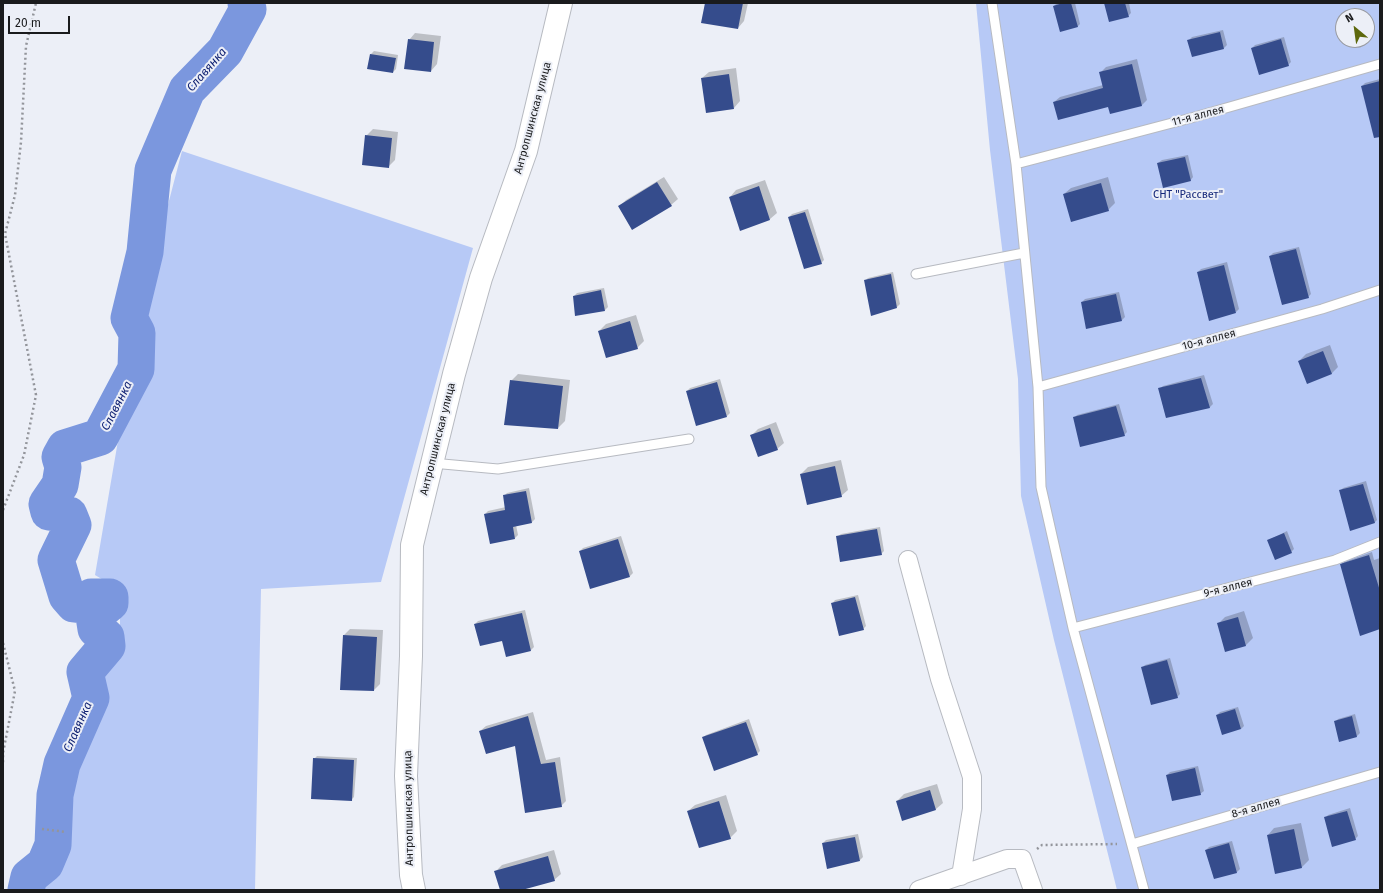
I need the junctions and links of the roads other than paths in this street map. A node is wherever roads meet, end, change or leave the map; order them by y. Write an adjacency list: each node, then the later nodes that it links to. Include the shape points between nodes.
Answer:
1 (561, 3): 10 (street, Антропшинская улица, via 526,152 481,278)
2 (992, 3): 4 (lane)
3 (1380, 64): 4 (lane, 11-я аллея, via 1192,118)
4 (1016, 164): 5 (lane)
5 (1024, 253): 6 (lane); 8 (lane)
6 (916, 274)
7 (1380, 290): 8 (lane, 10-я аллея, via 1322,309)
8 (1038, 387): 13 (lane, via 1041,487)
9 (689, 439): 10 (lane, via 498,469)
10 (432, 463): 17 (street, Антропшинская улица, via 412,545 412,656 406,776)
11 (1380, 542): 13 (lane, 9-я аллея, via 1335,560)
12 (908, 560): 16 (street, via 940,679 972,777 972,809)
13 (1073, 628): 15 (lane)
14 (1380, 772): 15 (lane, 8-я аллея)
15 (1132, 844): 20 (lane)
16 (961, 876): 18 (street); 19 (street, via 1007,859 1022,859)
17 (414, 890)
18 (919, 890)
19 (1033, 890)
20 (1144, 890)

